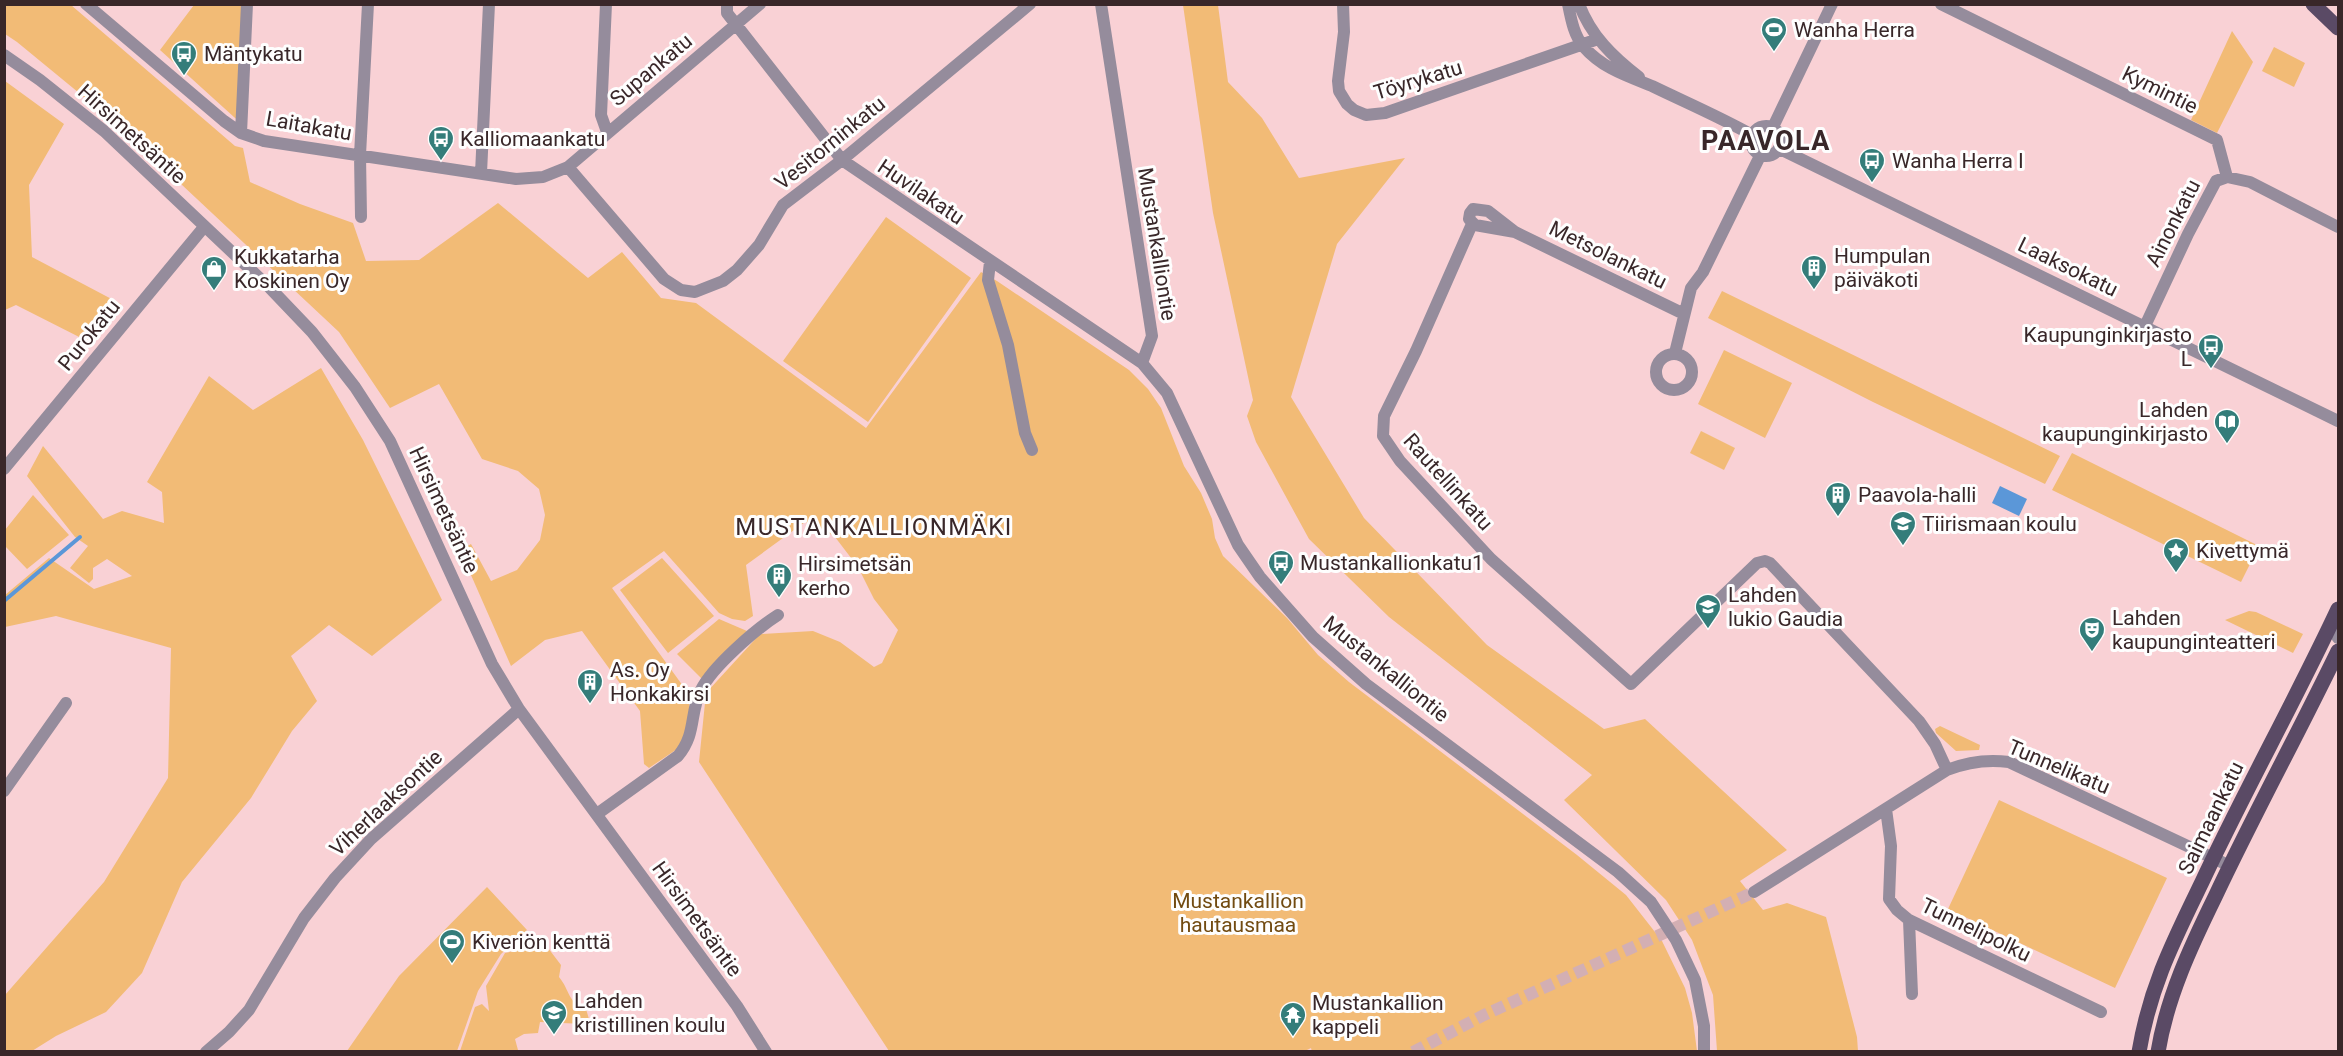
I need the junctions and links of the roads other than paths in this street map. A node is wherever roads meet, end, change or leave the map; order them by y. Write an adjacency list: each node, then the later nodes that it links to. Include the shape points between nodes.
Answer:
1 (86, 4): 24 (street, Laitakatu)
2 (247, 4): 24 (street)
3 (368, 4): 27 (street)
4 (489, 4): 31 (street)
5 (606, 4): 23 (street, via 601,115)
6 (727, 4): 16 (street, Huvilakatu, via 727,13)
7 (760, 4): 16 (street, Supankatu)
8 (1030, 4): 29 (street, Vesitorninkatu)
9 (1101, 4): 42 (street, Mustankalliontie, via 1152,336)
10 (1343, 4): 19 (street, Töyrykatu, via 1340,91 1347,104 1366,115 1385,113)
11 (1568, 4): 19 (street, via 1573,28)
12 (1579, 4): 18 (street, via 1586,24)
13 (1832, 4): 22 (street)
14 (1941, 4): 32 (street, Kymintie, via 2217,140)
15 (2317, 8): 17 (main road)
16 (736, 24): 23 (street, Supankatu); 29 (street, Huvilakatu)
17 (2338, 28)
18 (1598, 39): 19 (street, Töyrykatu); 21 (street)
19 (1583, 46): 21 (street, via 1622,75)
20 (4, 55): 36 (street, Hirsimetsäntie, via 104,131)
21 (1650, 86): 25 (street)
22 (1773, 127): 25 (street, via 1757,129); 26 (street, via 1782,141)
23 (607, 132): 30 (street, Supankatu)
24 (241, 133): 27 (street, Laitakatu, via 264,141)
25 (1752, 135): 28 (street, via 1754,151)
26 (1780, 149): 28 (street, via 1768,157); 40 (street, Laaksokatu)
27 (360, 155): 31 (street, Laitakatu); 33 (street)
28 (1760, 156): 39 (street, via 1703,272 1699,292)
29 (842, 160): 30 (street, Vesitorninkatu, via 783,205 759,246 737,270 723,281 695,292 681,290 664,279); 38 (street, Huvilakatu)
30 (568, 167): 31 (street, Laitakatu, via 543,177)
31 (481, 173)
32 (2227, 177): 35 (street, via 2250,182); 40 (street, Ainonkatu, via 2212,186)
33 (361, 217)
34 (1472, 224): 37 (street, Metsolankatu); 37 (street, Metsolankatu, via 1470,213 1481,209 1497,216); 51 (street, Rautellinkatu, via 1384,416 1383,436 1400,461 1491,559 1631,684 1757,563 1770,563 1919,720)
35 (2338, 226)
36 (204, 227): 45 (street, Purokatu); 50 (street, Hirsimetsäntie, via 312,332 355,387 390,441 492,664)
37 (1515, 232): 39 (street, Metsolankatu)
38 (990, 262): 42 (street, Huvilakatu); 44 (street, via 988,280 1008,345)
39 (1684, 314): 41 (street)
40 (2145, 326): 43 (street, Laaksokatu)
41 (1675, 353)
42 (1142, 363): 63 (street, Mustankalliontie, via 1167,393 1238,544 1260,577 1313,637 1366,684 1618,872 1651,902 1676,940 1695,980 1704,1026)
43 (2338, 421)
44 (1032, 450)
45 (4, 469)
46 (778, 615): 54 (street, via 755,629 708,679 698,701 688,744 678,756)
47 (2335, 627): 55 (main road, Saimaankatu)
48 (2338, 651): 56 (main road, Saimaankatu)
49 (66, 703): 52 (street)
50 (519, 709): 54 (street, Hirsimetsäntie); 61 (street, Viherlaaksontie, via 371,839 335,878 304,918 249,1010)
51 (1947, 770): 53 (street, Tunnelikatu); 55 (street, Tunnelikatu, via 1971,762 2009,762)
52 (4, 791)
53 (1886, 809): 57 (street, Tunnelikatu); 58 (street, Tunnelipolku, via 1891,846 1889,899)
54 (597, 814): 62 (street, Hirsimetsäntie)
55 (2213, 858): 56 (street, Tunnelikatu); 64 (main road, Saimaankatu, via 2165,959)
56 (2230, 866): 65 (main road, Saimaankatu, via 2182,968)
57 (1754, 892)
58 (1909, 920): 59 (street); 60 (street, Tunnelipolku)
59 (1912, 994)
60 (2102, 1012)
61 (206, 1052)
62 (766, 1052)
63 (1704, 1052)
64 (2139, 1052)
65 (2158, 1052)

